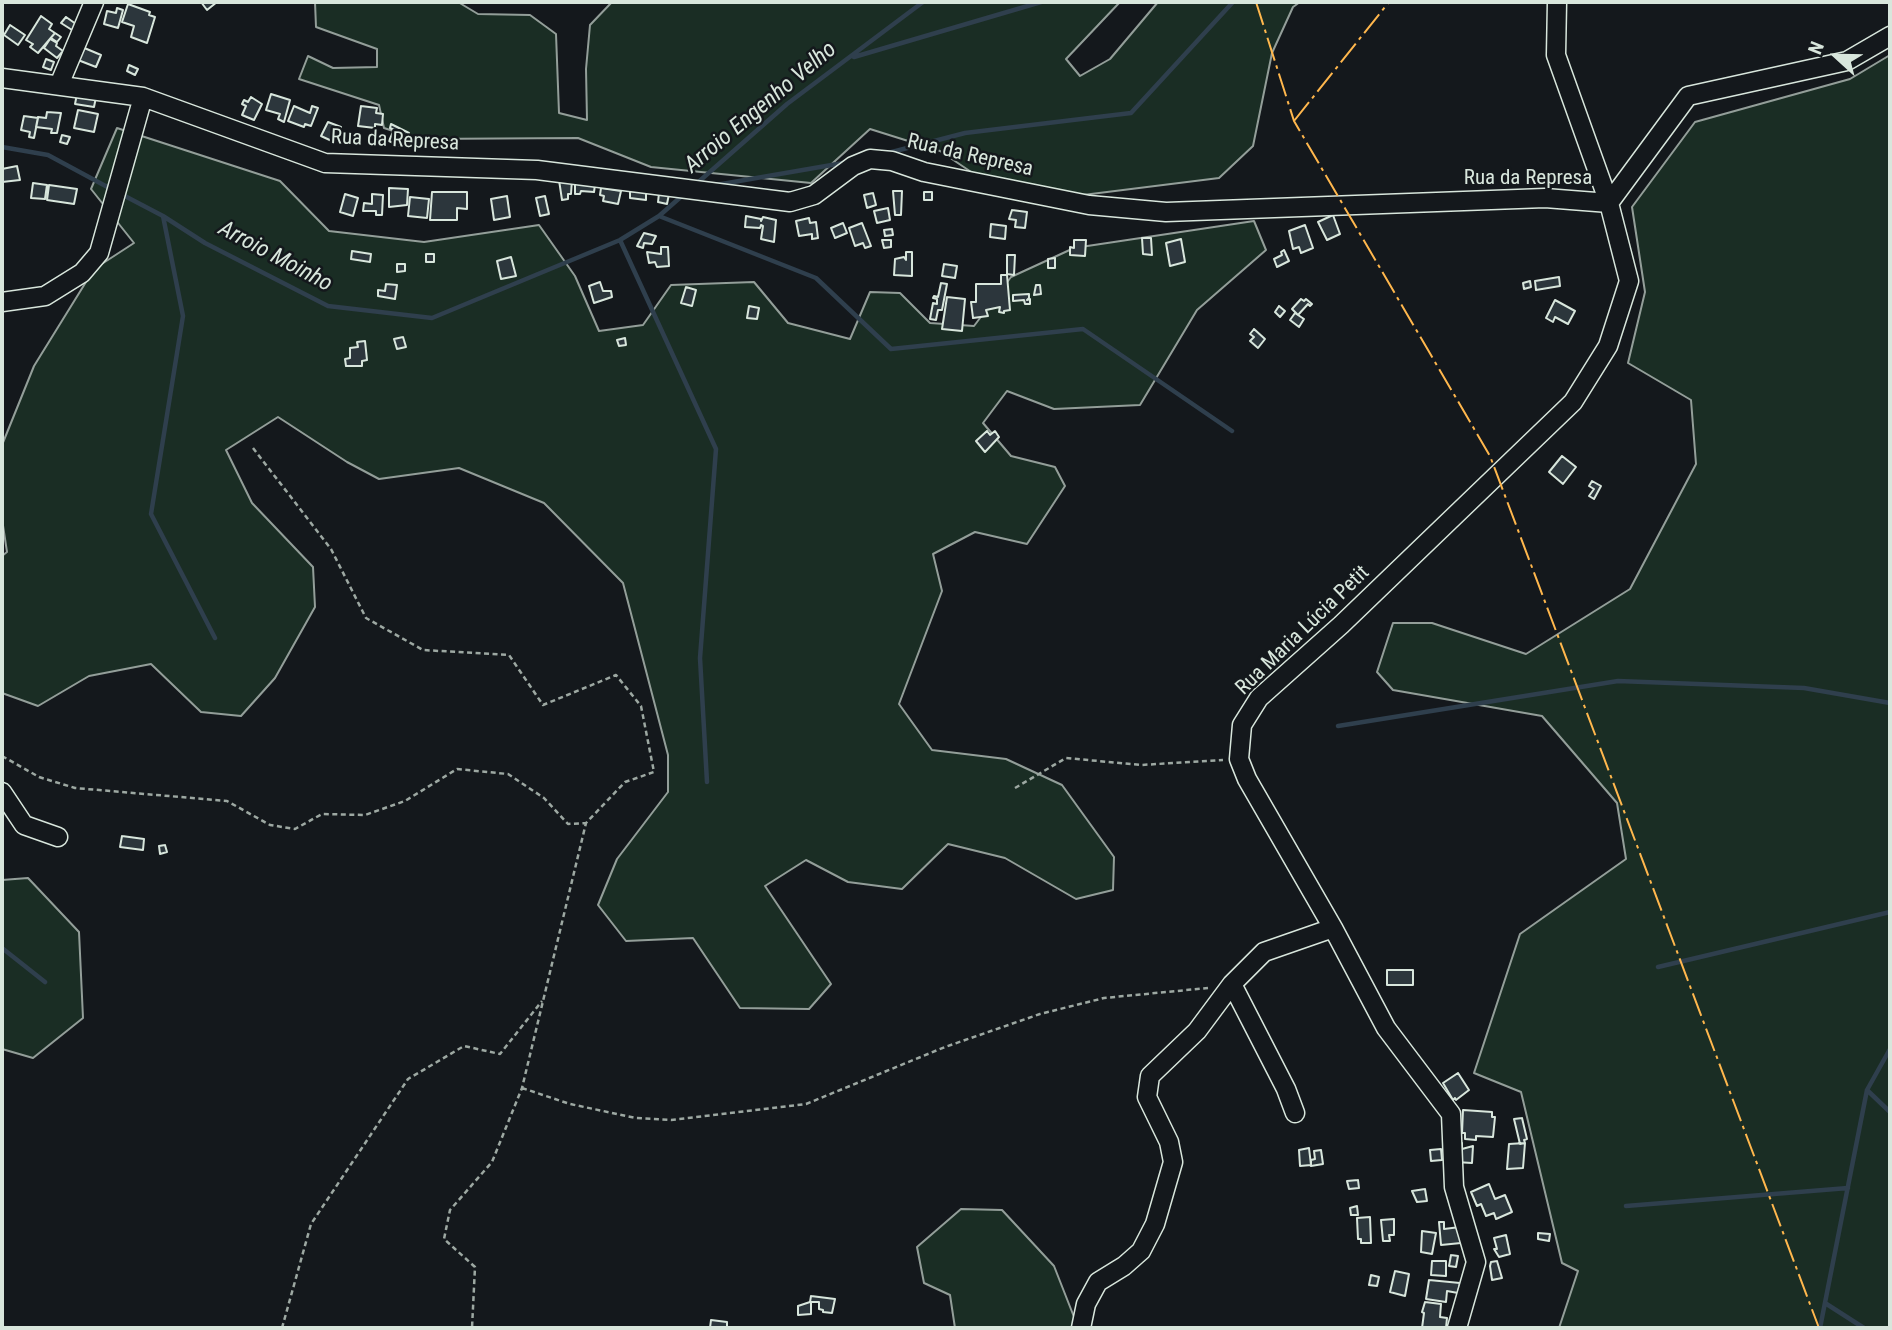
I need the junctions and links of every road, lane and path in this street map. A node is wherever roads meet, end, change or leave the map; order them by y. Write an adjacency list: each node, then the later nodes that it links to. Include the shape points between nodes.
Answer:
1 (94, 2): 5 (street)
2 (1557, 2): 7 (street, Rua Maria Lúcia Petit, via 1556,55)
3 (1890, 36): 7 (street, Rua da Represa, via 1847,61 1688,96)
4 (2, 78): 5 (street, Rua da Represa)
5 (59, 85): 6 (street, Rua da Represa)
6 (142, 97): 7 (street, Rua da Represa, via 325,163 537,170 790,202 814,195 870,159 1089,205 1166,212 1545,198); 8 (street, via 99,253 82,273 44,296)
7 (1609, 203): 11 (street, Rua Maria Lúcia Petit, via 1629,281 1608,346 1573,402 1259,698 1242,725)
8 (2, 302)
9 (253, 448): 14 (path, via 331,550 366,618 423,650 509,655 543,705 616,675 641,706 654,772 625,782)
10 (2, 756): 14 (path, via 39,777 75,788 227,801 270,825 295,829 322,814 365,815 405,801 457,769 508,774 544,798 568,824)
11 (1239, 759): 12 (path, via 1141,765 1066,758); 16 (street)
12 (1015, 788)
13 (2, 792): 15 (street, via 24,825)
14 (586, 823): 18 (path)
15 (58, 837)
16 (1333, 928): 17 (street, via 1264,952); 24 (street, via 1386,1028 1451,1114 1454,1187 1476,1262)
17 (1232, 984): 19 (path, via 1104,998 1040,1014 944,1047 806,1104 671,1120 570,1104); 20 (street); 23 (street, via 1197,1031 1150,1076 1147,1097 1173,1161 1155,1224 1141,1251 1098,1282 1086,1304)
18 (543, 1000): 19 (path); 21 (path, via 500,1054 464,1046 408,1079 311,1224)
19 (522, 1088): 22 (path, via 492,1162 450,1210 444,1240 475,1267)
20 (1295, 1113)
21 (282, 1328)
22 (472, 1328)
23 (1082, 1328)
24 (1457, 1328)

